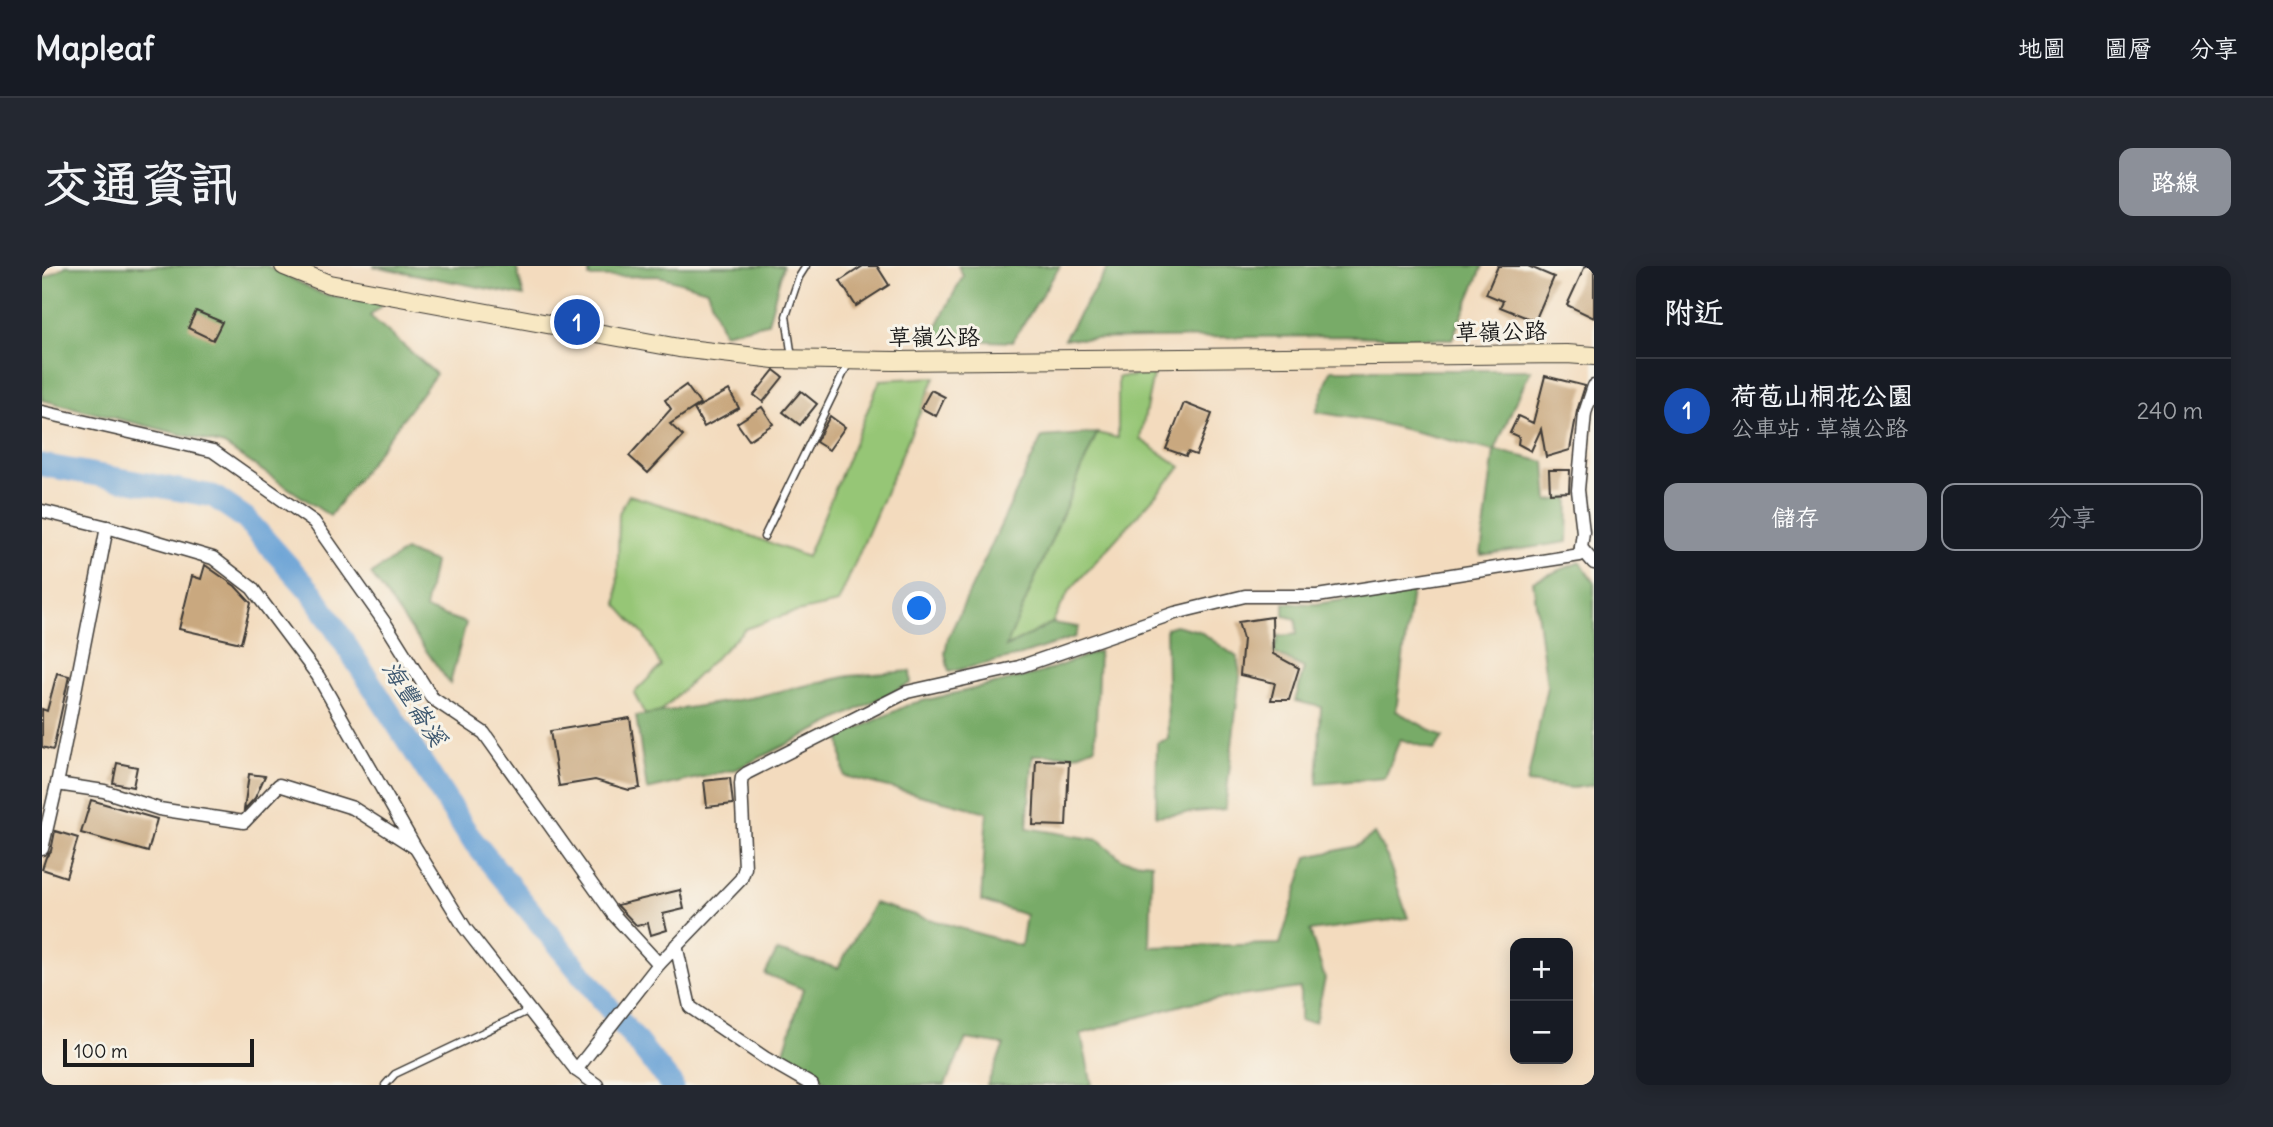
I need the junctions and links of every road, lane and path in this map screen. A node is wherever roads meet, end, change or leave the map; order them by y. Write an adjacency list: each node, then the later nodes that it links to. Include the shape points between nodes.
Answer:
1 (284, 266): 4 (main road, 草嶺公路, via 329,284 679,348)
2 (806, 266): 4 (lane, via 786,316)
3 (1594, 356): 5 (main road, 草嶺公路)
4 (792, 360): 5 (main road, 草嶺公路)
5 (850, 361): 10 (lane)
6 (1594, 386): 11 (street, via 1585,412 1578,490)
7 (42, 412): 17 (street, via 213,451 314,522 432,698 484,733 613,914)
8 (42, 511): 9 (street)
9 (107, 527): 13 (street); 14 (street, via 214,558 252,588 318,676)
10 (764, 537)
11 (1581, 548): 12 (street); 16 (street, via 1580,555 1318,596 1245,596 1175,613 1019,667 907,692 742,777 745,868 741,879)
12 (1594, 563)
13 (57, 784): 14 (street, via 104,791 159,809 244,822 279,785 353,808); 15 (street)
14 (415, 847): 18 (street, via 465,928)
15 (42, 849)
16 (676, 946): 17 (street); 22 (street, via 690,1007)
17 (659, 964): 19 (street)
18 (530, 1010): 19 (street); 20 (lane, via 395,1074)
19 (576, 1070): 21 (street)
20 (385, 1085)
21 (597, 1085)
22 (812, 1085)

